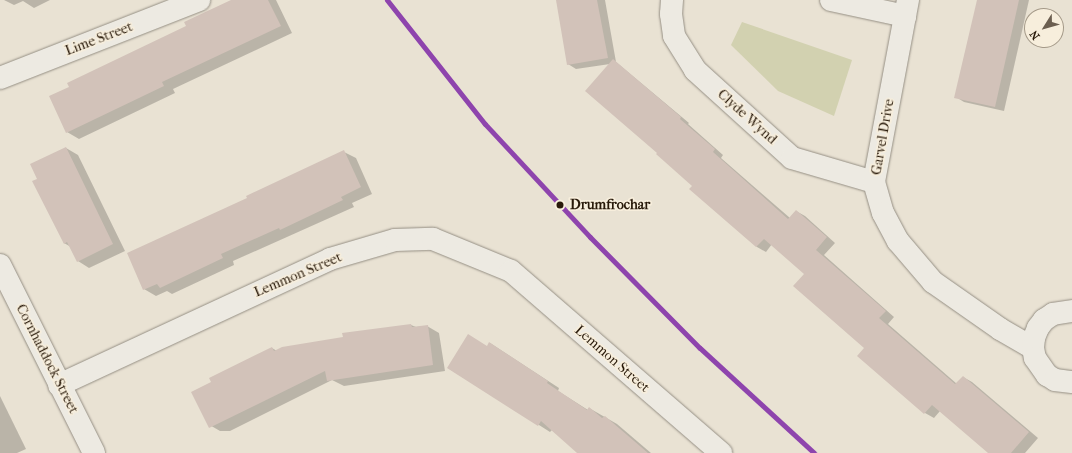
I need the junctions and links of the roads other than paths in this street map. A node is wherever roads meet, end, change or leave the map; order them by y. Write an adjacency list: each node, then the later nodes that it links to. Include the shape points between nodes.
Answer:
1 (199, 0): 5 (street, Lime Street)
2 (672, 0): 6 (street, Clyde Wynd, via 670,14 674,36 695,70 792,158)
3 (831, 0): 4 (street)
4 (906, 8): 6 (street, Garvel Drive)
5 (0, 78)
6 (874, 182): 9 (street, Garvel Drive, via 883,213 898,241 933,282 1000,329)
7 (0, 265): 11 (street, Cornhaddock Street)
8 (1072, 310): 9 (street, via 1053,314 1044,320 1036,333)
9 (1033, 348): 10 (street, via 1035,358 1047,375 1056,380)
10 (1072, 382)
11 (60, 385): 12 (street, Cornhaddock Street); 13 (street, Lemmon Street, via 330,259 395,240 433,238 510,271)
12 (94, 453)
13 (720, 453)

